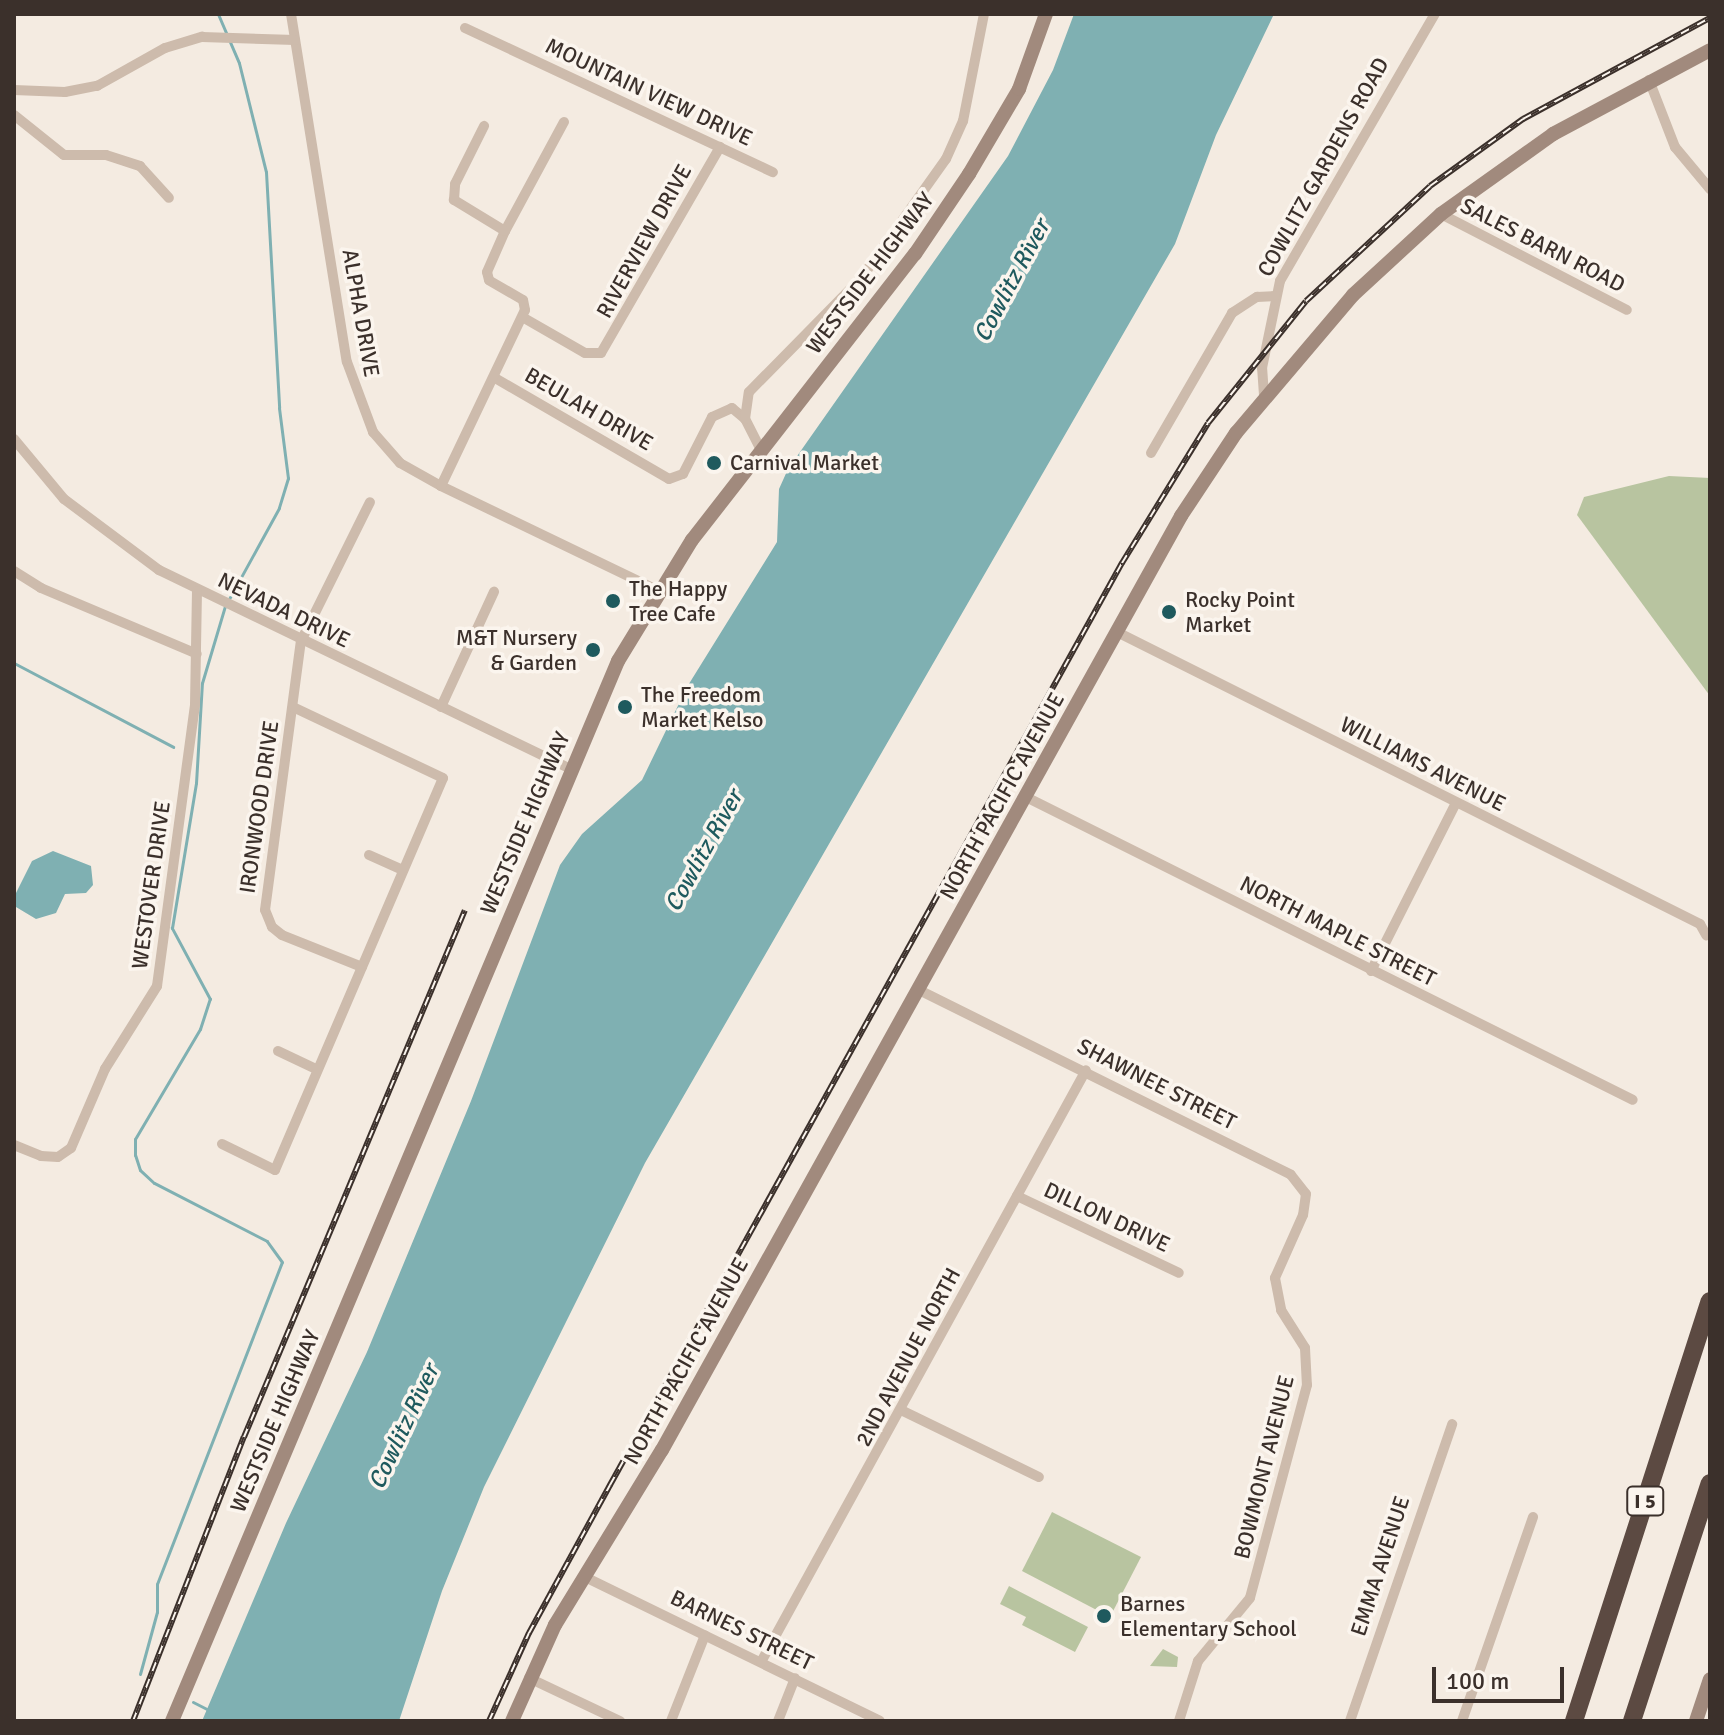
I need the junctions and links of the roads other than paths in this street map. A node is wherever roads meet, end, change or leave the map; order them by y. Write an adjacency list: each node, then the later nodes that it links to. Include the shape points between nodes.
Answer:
1 (291, 14): 6 (street, ALPHA DRIVE)
2 (984, 14): 24 (street, via 963,121 946,159 862,277 754,383 746,397)
3 (1046, 14): 26 (street, WESTSIDE HIGHWAY, via 1019,89 969,174 915,254)
4 (1435, 14): 19 (street, COWLITZ GARDENS ROAD, via 1306,231)
5 (465, 28): 13 (street, MOUNTAIN VIEW DRIVE)
6 (295, 40): 9 (street, via 202,37 165,48 97,86 65,92); 28 (street, ALPHA DRIVE, via 357,397 373,432 400,463)
7 (1710, 50): 8 (street, NORTH PACIFIC AVENUE)
8 (1649, 80): 15 (street, via 1675,147); 17 (street, NORTH PACIFIC AVENUE, via 1553,134)
9 (14, 90)
10 (14, 115): 16 (street, via 64,155 106,155 140,166)
11 (564, 122): 18 (street)
12 (484, 126): 18 (street, via 453,193 461,208)
13 (720, 147): 14 (street, MOUNTAIN VIEW DRIVE); 21 (street, RIVERVIEW DRIVE, via 601,353 585,353)
14 (773, 172)
15 (1710, 189)
16 (169, 198)
17 (1441, 214): 20 (street, SALES BARN ROAD); 23 (street, NORTH PACIFIC AVENUE, via 1353,295)
18 (505, 231): 21 (street, via 487,272 489,280 523,300)
19 (1275, 296): 23 (street, COWLITZ GARDENS ROAD, via 1262,368); 27 (street, via 1257,297 1232,313)
20 (1627, 310)
21 (524, 318): 22 (street, BEULAH DRIVE)
22 (495, 378): 24 (street, BEULAH DRIVE, via 669,479 683,474 712,417 732,408); 28 (street)
23 (1264, 395): 34 (street, NORTH PACIFIC AVENUE, via 1181,516)
24 (745, 419): 26 (street)
25 (14, 439): 31 (street, NEVADA DRIVE, via 64,499 106,535)
26 (762, 452): 32 (street, WESTSIDE HIGHWAY)
27 (1151, 453)
28 (441, 486): 32 (street, ALPHA DRIVE)
29 (370, 502): 35 (street, IRONWOOD DRIVE)
30 (14, 571): 36 (street, via 41,588)
31 (197, 591): 35 (street, NEVADA DRIVE); 36 (street, WESTOVER DRIVE)
32 (659, 591): 39 (street, WESTSIDE HIGHWAY, via 618,661)
33 (494, 592): 38 (street)
34 (1117, 632): 40 (street, NORTH PACIFIC AVENUE); 41 (street, WILLIAMS AVENUE)
35 (301, 641): 37 (street, IRONWOOD DRIVE); 38 (street, NEVADA DRIVE)
36 (197, 654): 53 (street, WESTOVER DRIVE, via 195,705 152,1000 105,1069 71,1148 58,1157)
37 (293, 707): 43 (street, via 443,778); 45 (street, IRONWOOD DRIVE, via 265,910 282,935)
38 (441, 707): 39 (street, NEVADA DRIVE)
39 (571, 769): 69 (street, WESTSIDE HIGHWAY)
40 (1026, 797): 46 (street, NORTH MAPLE STREET); 47 (street, NORTH PACIFIC AVENUE)
41 (1456, 803): 44 (street, WILLIAMS AVENUE, via 1700,924); 46 (street)
42 (369, 855): 43 (street)
43 (402, 870): 45 (street)
44 (1706, 935)
45 (362, 967): 49 (street)
46 (1371, 971): 51 (street, NORTH MAPLE STREET)
47 (919, 990): 50 (street, SHAWNEE STREET); 63 (street, NORTH PACIFIC AVENUE, via 662,1450)
48 (278, 1051): 49 (street)
49 (316, 1069): 52 (street, via 275,1170)
50 (1086, 1070): 54 (street, 2ND AVENUE NORTH); 55 (street, SHAWNEE STREET, via 1301,1182 1307,1204)
51 (1633, 1100)
52 (222, 1144)
53 (14, 1145)
54 (1017, 1196): 56 (street, DILLON DRIVE); 58 (street, 2ND AVENUE NORTH)
55 (1282, 1257): 75 (street, BOWMONT AVENUE, via 1276,1293 1305,1348 1307,1385 1250,1598 1198,1661)
56 (1179, 1273)
57 (1710, 1301): 78 (highway, I 5)
58 (903, 1411): 60 (street); 65 (street, 2ND AVENUE NORTH)
59 (1452, 1424): 76 (street, EMMA AVENUE)
60 (1039, 1477)
61 (1710, 1483): 79 (highway, I 5)
62 (1533, 1517): 77 (street)
63 (585, 1577): 64 (street, BARNES STREET); 66 (street, NORTH PACIFIC AVENUE)
64 (705, 1635): 65 (street, BARNES STREET); 72 (street)
65 (761, 1662): 67 (street, BARNES STREET)
66 (529, 1678): 70 (street, NORTH PACIFIC AVENUE); 71 (street)
67 (795, 1678): 73 (street); 74 (street, BARNES STREET)
68 (1710, 1679): 80 (street)
69 (172, 1721)
70 (512, 1721)
71 (620, 1721)
72 (671, 1721)
73 (778, 1721)
74 (880, 1721)
75 (1179, 1721)
76 (1350, 1721)
77 (1462, 1721)
78 (1574, 1721)
79 (1632, 1721)
80 (1696, 1721)

